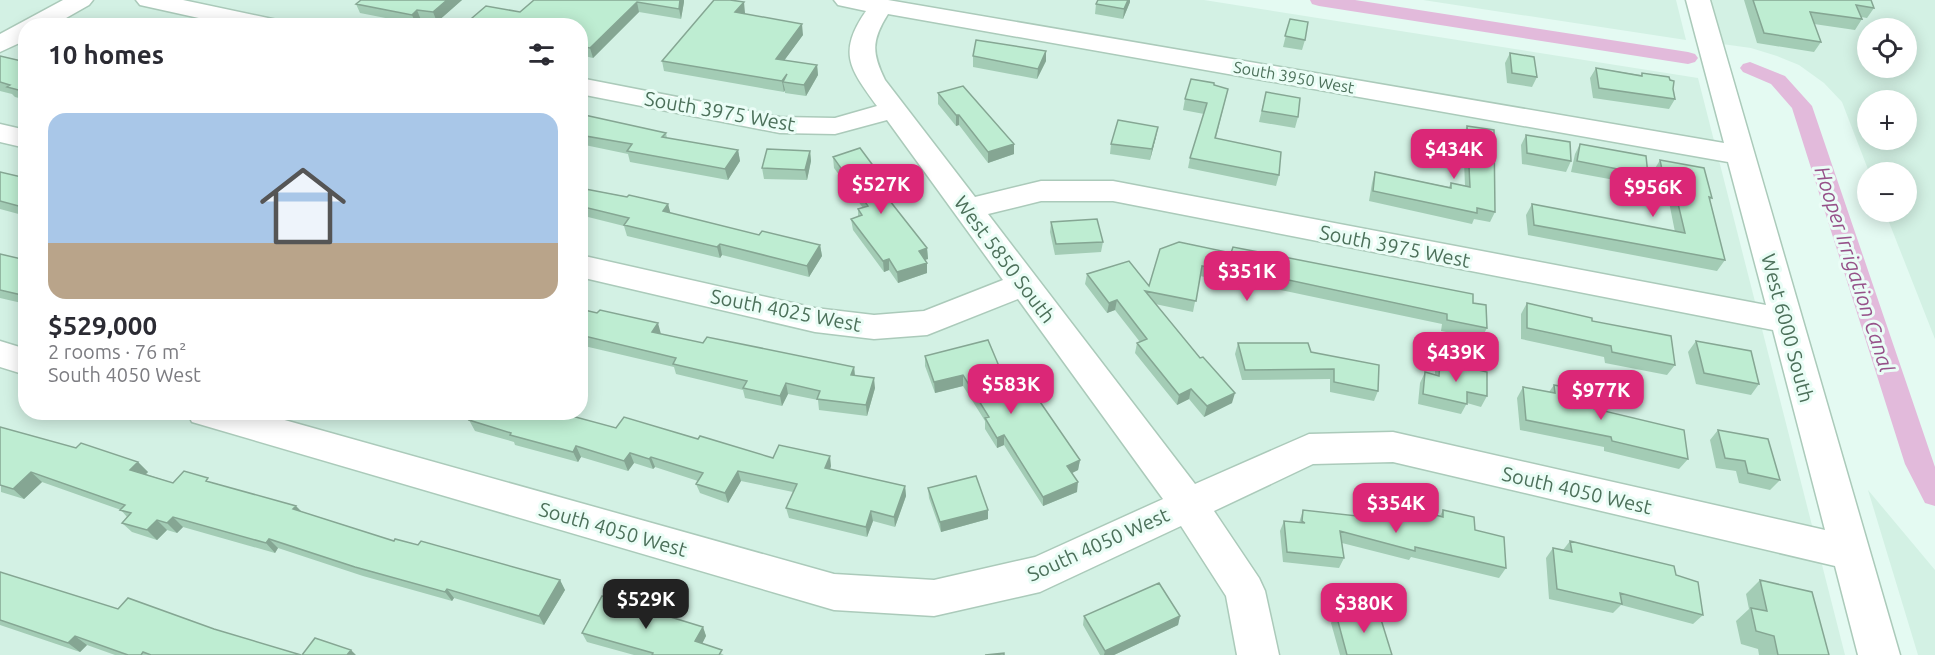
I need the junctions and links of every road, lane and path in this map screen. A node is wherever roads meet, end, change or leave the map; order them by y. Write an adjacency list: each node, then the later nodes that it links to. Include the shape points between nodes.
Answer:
1 (81, 0): 6 (street)
2 (148, 0): 7 (street)
3 (846, 0): 5 (street, South 3950 West)
4 (1698, 0): 14 (street, West 6000 South)
5 (881, 6): 11 (street, West 5850 South, via 863,32 861,58); 14 (street, South 3950 West)
6 (48, 18)
7 (235, 18)
8 (18, 34): 9 (street)
9 (0, 44)
10 (588, 88): 11 (street, South 3975 West, via 780,125 835,126)
11 (894, 110): 15 (street, West 5850 South)
12 (0, 133): 13 (street)
13 (18, 137)
14 (1741, 155): 18 (street, West 6000 South)
15 (968, 209): 17 (street, West 5850 South); 18 (street, South 3975 West, via 1041,191 1113,191)
16 (588, 268): 17 (street, South 4025 West, via 815,320 874,327 927,323)
17 (1024, 284): 22 (street, West 5850 South)
18 (1787, 321): 23 (street, West 6000 South)
19 (0, 354): 20 (street)
20 (18, 360)
21 (232, 420): 22 (street, South 4050 West, via 834,592 933,598 1040,574)
22 (1188, 504): 23 (street, South 4050 West, via 1309,448 1393,447); 24 (street, West 5850 South, via 1245,591)
23 (1851, 553): 25 (street, West 6000 South)
24 (1258, 655)
25 (1879, 655)

